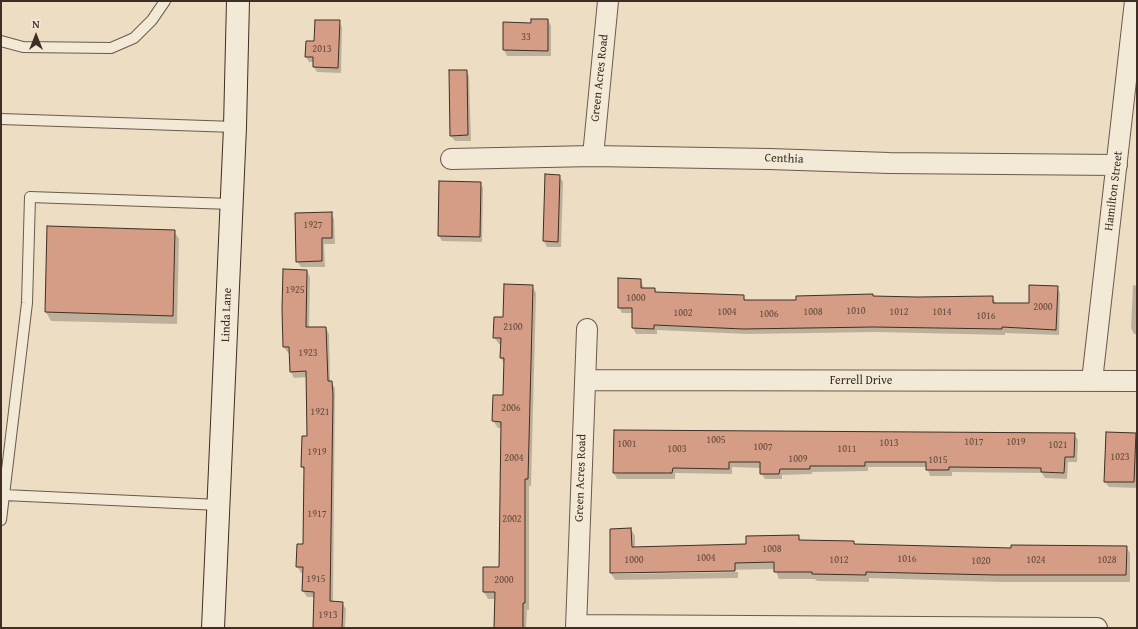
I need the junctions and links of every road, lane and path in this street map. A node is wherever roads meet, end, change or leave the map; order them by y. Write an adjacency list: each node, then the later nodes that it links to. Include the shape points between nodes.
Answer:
1 (165, 1): 5 (lane, via 152,20 134,38 111,48 23,47)
2 (238, 1): 7 (street, Linda Lane)
3 (608, 1): 8 (street, Green Acres Road)
4 (1135, 1): 10 (street, Hamilton Street)
5 (1, 41)
6 (1, 119): 7 (lane)
7 (235, 127): 11 (street, Linda Lane)
8 (593, 156): 9 (street, Centhia); 10 (street, Centhia)
9 (451, 158)
10 (1117, 165): 14 (street, Hamilton Street)
11 (232, 204): 16 (lane, via 30,197 27,303); 17 (street, Linda Lane)
12 (587, 328): 13 (street, Green Acres Road)
13 (585, 380): 14 (street, Ferrell Drive); 19 (street, Green Acres Road)
14 (1092, 381): 15 (street, Ferrell Drive)
15 (1137, 381)
16 (4, 495): 17 (lane); 18 (lane)
17 (218, 505): 20 (street, Linda Lane)
18 (1, 520)
19 (576, 626): 21 (street)
20 (213, 628)
21 (1097, 628)

